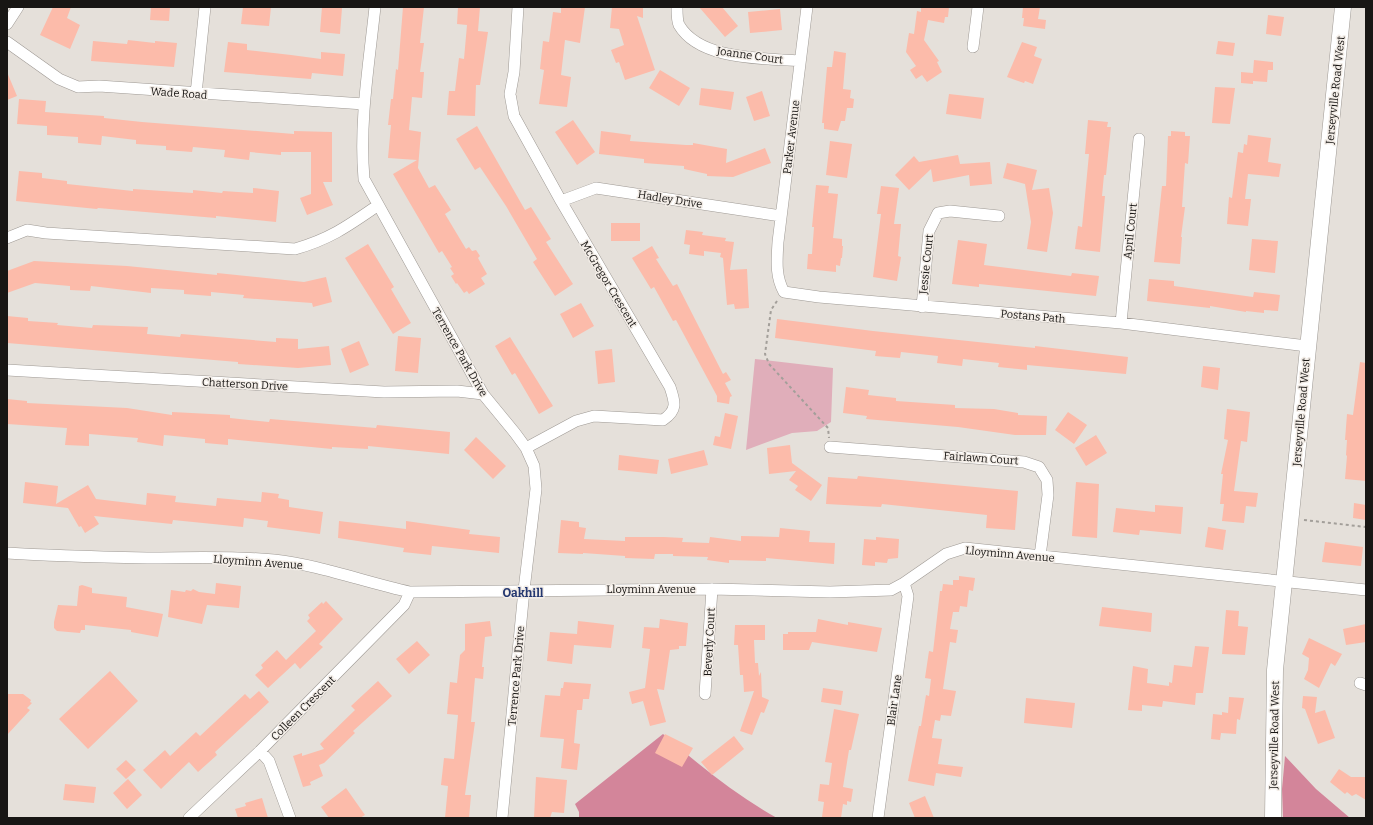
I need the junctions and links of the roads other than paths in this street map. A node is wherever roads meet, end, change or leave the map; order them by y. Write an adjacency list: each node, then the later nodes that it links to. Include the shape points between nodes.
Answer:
1 (18, 7): 9 (street)
2 (205, 7): 13 (street)
3 (375, 7): 14 (street, Terrence Park Drive)
4 (518, 7): 16 (street, McGregor Crescent, via 510,94 514,116)
5 (677, 7): 12 (street, Joanne Court, via 678,24 691,40 713,51 738,56)
6 (808, 7): 12 (street, Parker Avenue)
7 (978, 7): 11 (street)
8 (1343, 7): 24 (main road, Jerseyville Road West)
9 (7, 24)
10 (7, 42): 13 (street, Wade Road, via 59,79 78,87 99,86)
11 (973, 46)
12 (800, 61): 18 (street, Parker Avenue)
13 (196, 94): 14 (street, Wade Road)
14 (364, 104): 17 (street, Terrence Park Drive, via 364,179)
15 (1139, 139): 23 (street, April Court)
16 (561, 202): 18 (street, Hadley Drive, via 596,188); 28 (street, McGregor Crescent, via 670,387 675,403 671,414 663,420 594,416 576,421)
17 (377, 206): 20 (street, via 334,235 296,249 27,230); 26 (street, Terrence Park Drive)
18 (781, 216): 21 (street, Parker Avenue, via 777,268)
19 (999, 216): 22 (street, Jessie Court, via 950,211 938,213 929,231)
20 (7, 238)
21 (784, 292): 22 (street, Postans Path)
22 (922, 307): 23 (street, Postans Path)
23 (1121, 323): 24 (street, Postans Path)
24 (1307, 346): 31 (main road, Jerseyville Road West)
25 (7, 370): 26 (street, Chatterson Drive, via 384,392)
26 (483, 394): 28 (street, Terrence Park Drive)
27 (830, 447): 30 (street, Fairlawn Court, via 1024,462 1039,467 1047,480 1048,495)
28 (526, 448): 34 (street, Terrence Park Drive, via 534,466 536,489)
29 (7, 553): 36 (street, Lloyminn Avenue, via 273,560 315,566 380,586)
30 (1040, 556): 31 (street, Lloyminn Avenue); 32 (street, Lloyminn Avenue, via 965,548 946,554)
31 (1284, 581): 35 (street, Lloyminn Avenue); 43 (main road, Jerseyville Road West, via 1275,670)
32 (904, 583): 33 (street, Lloyminn Avenue, via 891,590 830,592); 42 (street, Blair Lane, via 908,596)
33 (712, 589): 34 (street, Lloyminn Avenue); 37 (street, Beverly Court)
34 (524, 590): 36 (street, Lloyminn Avenue); 41 (street, Terrence Park Drive)
35 (1366, 590)
36 (410, 592): 38 (street, Colleen Crescent, via 404,605)
37 (706, 694)
38 (260, 751): 39 (street, Colleen Crescent); 40 (street, via 269,761)
39 (189, 818)
40 (290, 818)
41 (502, 818)
42 (878, 818)
43 (1274, 818)

